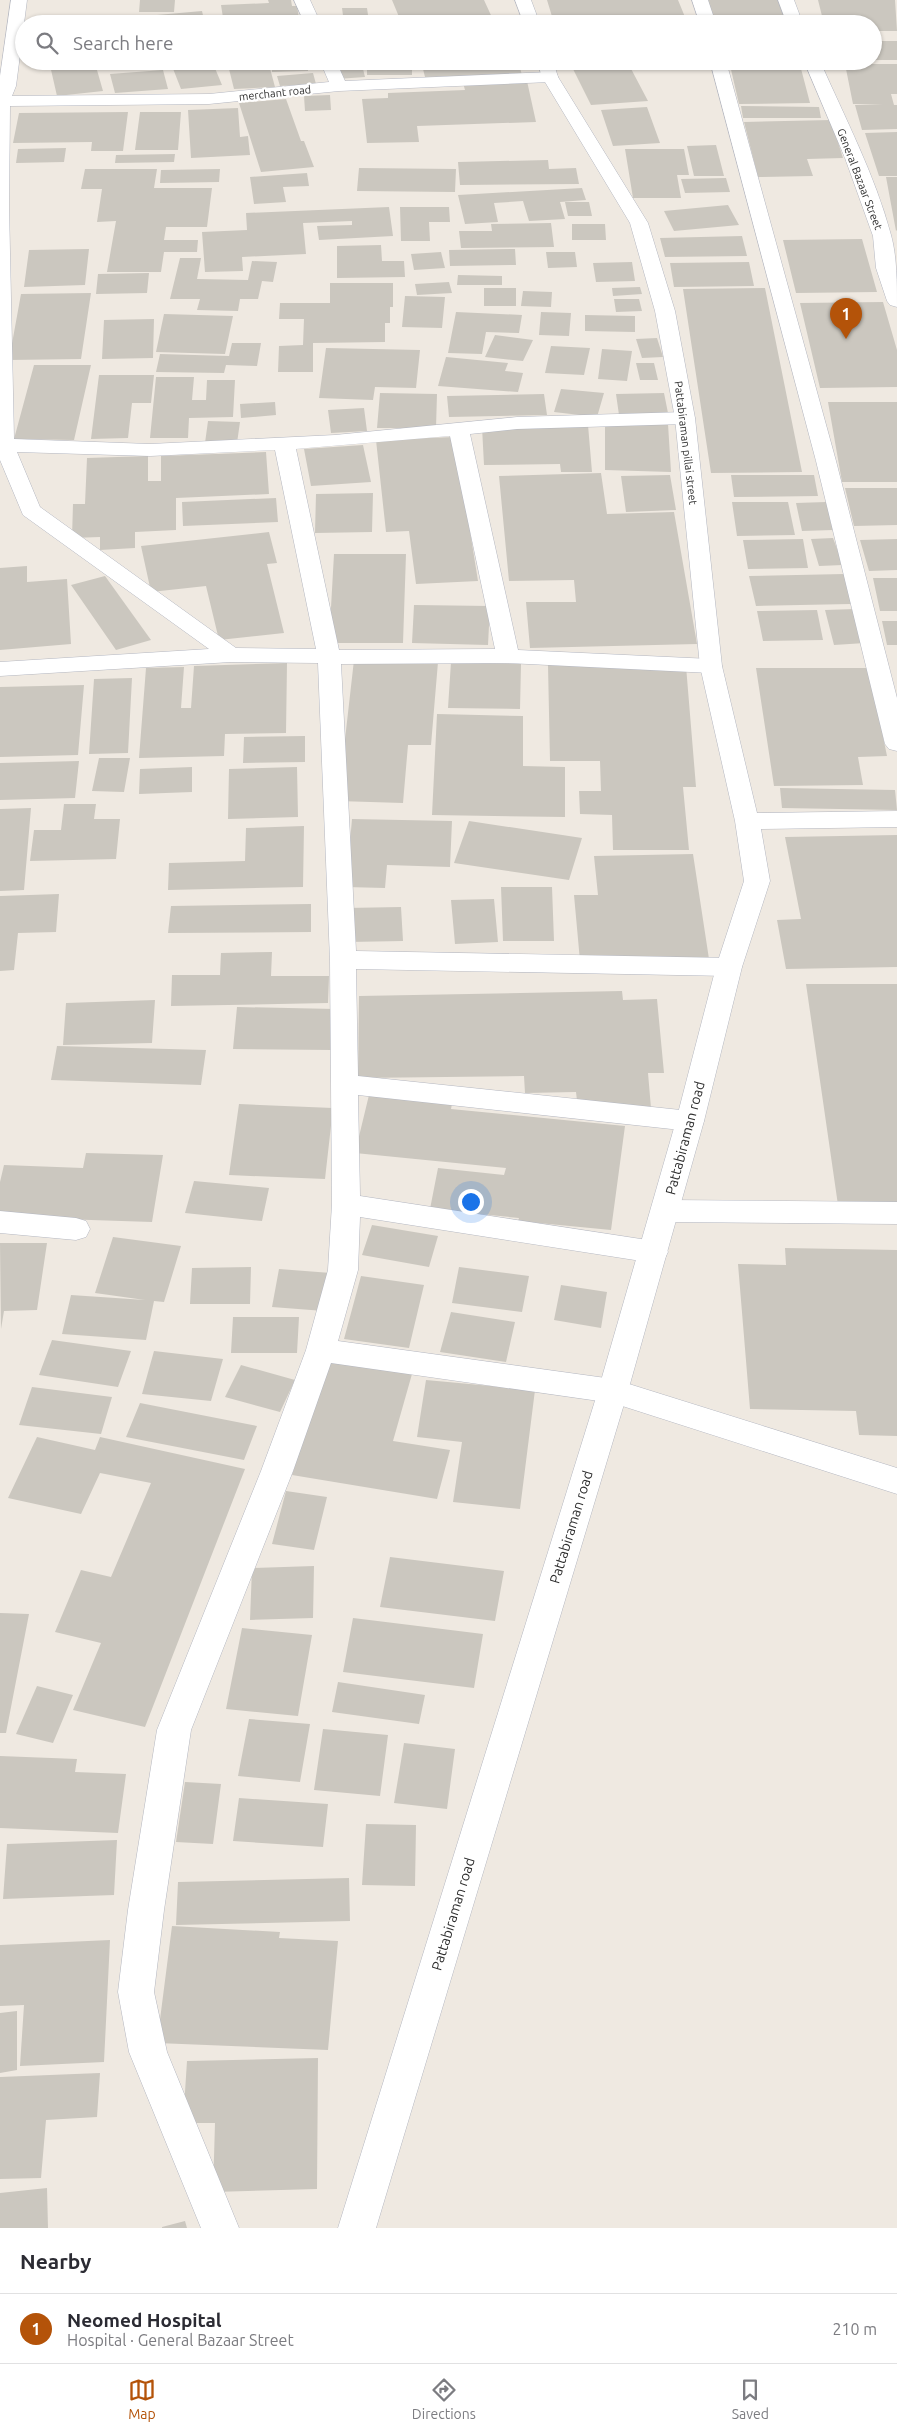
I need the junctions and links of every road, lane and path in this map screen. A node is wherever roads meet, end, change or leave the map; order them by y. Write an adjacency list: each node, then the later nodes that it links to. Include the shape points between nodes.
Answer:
1 (19, 0): 6 (street)
2 (302, 0): 7 (street)
3 (523, 0): 8 (street)
4 (700, 0): 9 (street)
5 (786, 0): 10 (street)
6 (17, 15)
7 (308, 15)
8 (529, 15)
9 (705, 15)
10 (792, 15)
11 (15, 29): 18 (street, via 7,86)
12 (332, 70): 17 (street)
13 (535, 70): 17 (street, merchant road)
14 (548, 70): 21 (street, Pattabiraman pillai street, via 638,223 665,310)
15 (720, 70): 30 (street, via 826,462)
16 (816, 70): 19 (street, General Bazaar Street)
17 (339, 86): 18 (street, merchant road, via 209,99)
18 (1, 101): 24 (street)
19 (889, 236): 20 (street, General Bazaar Street, via 885,268)
20 (897, 301)
21 (685, 418): 22 (street, via 517,423); 28 (street, Pattabiraman pillai street)
22 (459, 429): 23 (street); 26 (street)
23 (284, 444): 24 (street, via 150,450); 27 (street)
24 (4, 445): 25 (street, via 30,510)
25 (231, 655): 27 (street); 29 (street)
26 (508, 656): 27 (street); 28 (street)
27 (329, 657): 33 (street)
28 (711, 666): 32 (street, Pattabiraman pillai street)
29 (0, 669)
30 (897, 744)
31 (897, 819): 32 (street)
32 (746, 821): 34 (street, Pattabiraman road, via 757,881)
33 (343, 960): 34 (street); 35 (street)
34 (730, 967): 36 (street, Pattabiraman road)
35 (344, 1084): 36 (street); 37 (street)
36 (690, 1121): 38 (street, Pattabiraman road)
37 (346, 1204): 42 (street); 43 (street, via 343,1270)
38 (665, 1211): 39 (street); 42 (street, Pattabiraman road)
39 (897, 1213)
40 (0, 1222): 41 (street)
41 (76, 1229)
42 (654, 1252): 44 (street, Pattabiraman road)
43 (321, 1350): 44 (street); 46 (street, via 277,1471 174,1730 137,1983 148,2052)
44 (613, 1391): 45 (street); 47 (street, Pattabiraman road)
45 (897, 1481)
46 (220, 2228)
47 (357, 2228)

